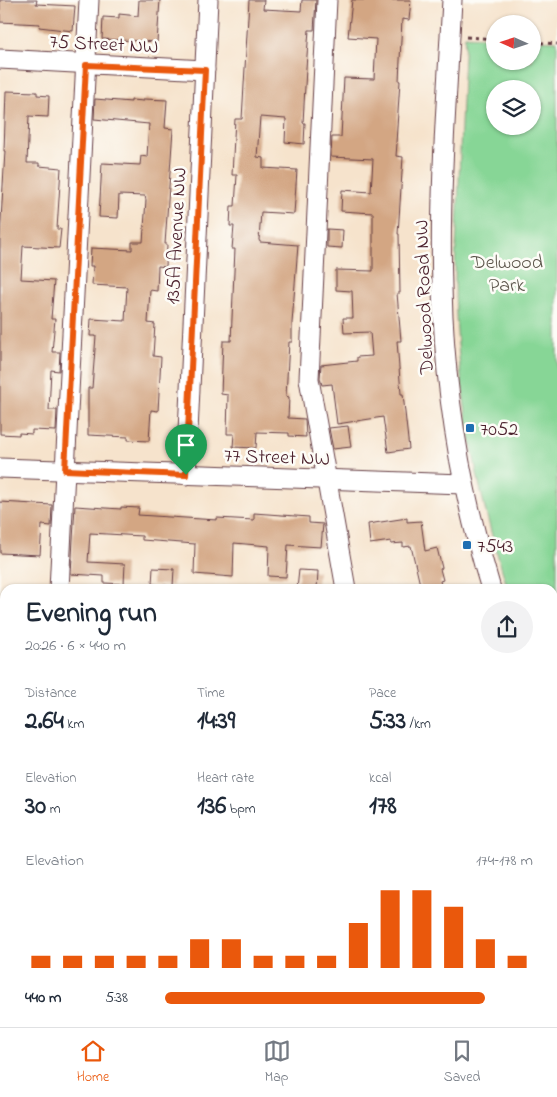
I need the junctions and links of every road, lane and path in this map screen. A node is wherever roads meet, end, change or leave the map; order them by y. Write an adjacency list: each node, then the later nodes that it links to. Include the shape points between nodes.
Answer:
1 (89, 0): 10 (street)
2 (208, 0): 11 (street, 135A Avenue NW)
3 (327, 0): 15 (street, via 309,379)
4 (452, 0): 5 (street, Delwood Road NW)
5 (451, 36): 6 (path); 16 (street, Delwood Road NW, via 441,232 442,288 450,398)
6 (486, 38)
7 (541, 43): 8 (path)
8 (557, 44)
9 (0, 59): 10 (street, 75 Street NW)
10 (86, 65): 11 (street, 75 Street NW); 13 (street)
11 (205, 70): 14 (street, 135A Avenue NW)
12 (0, 468): 13 (street, 77 Street NW)
13 (65, 470): 14 (street, 77 Street NW); 17 (street)
14 (186, 475): 15 (street, 77 Street NW)
15 (326, 480): 16 (street, 77 Street NW); 18 (street)
16 (463, 484): 19 (street, Delwood Road NW)
17 (59, 584)
18 (345, 584)
19 (490, 584)

